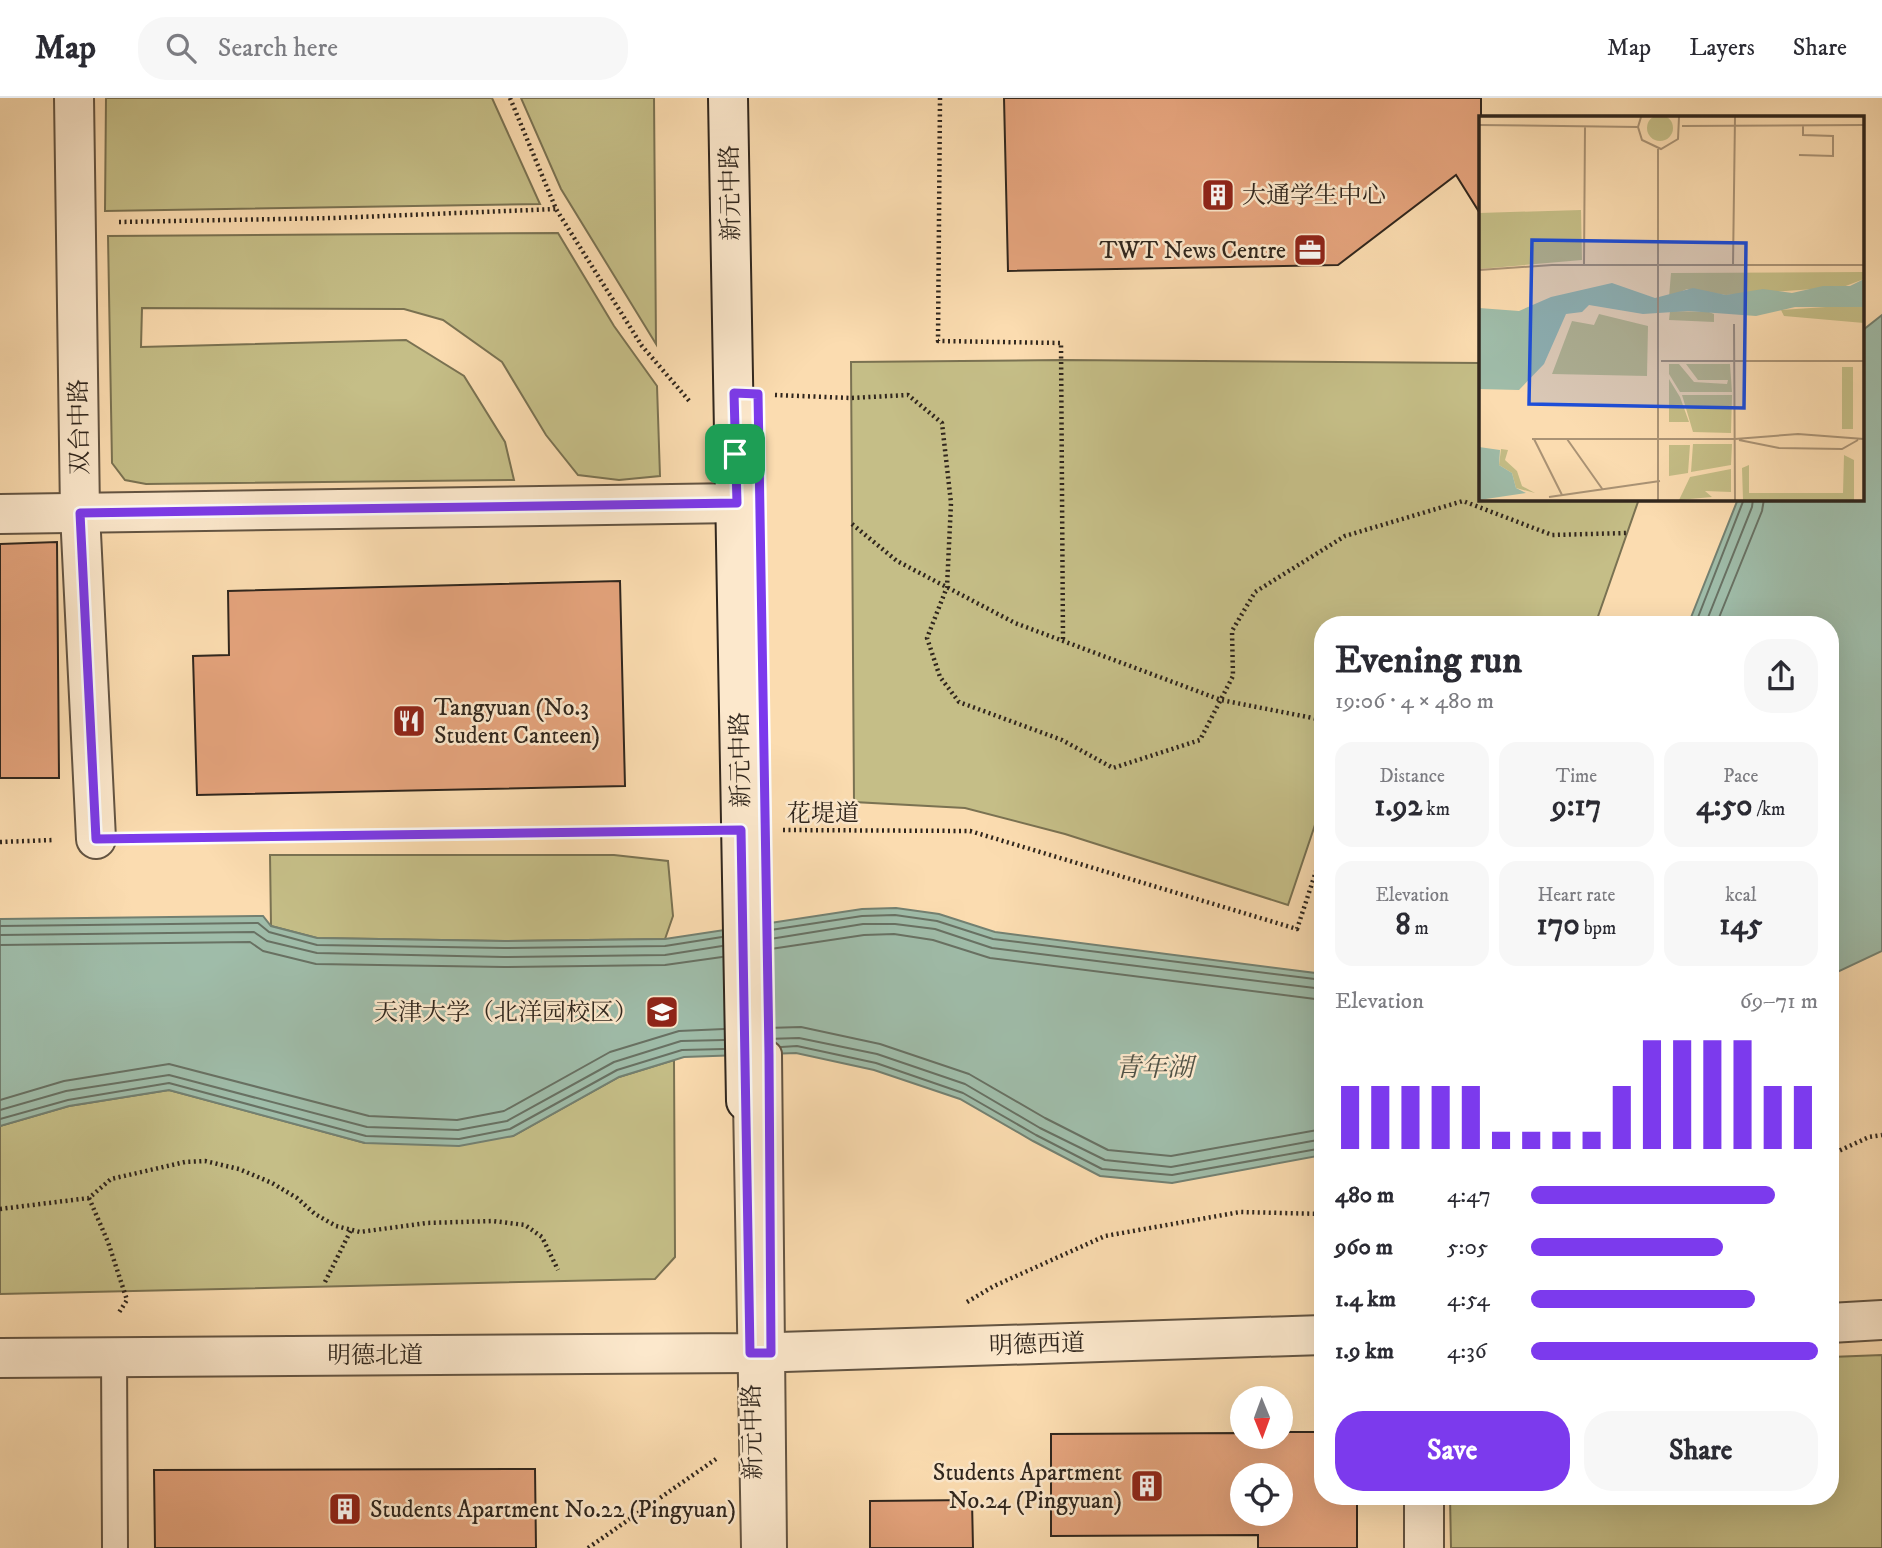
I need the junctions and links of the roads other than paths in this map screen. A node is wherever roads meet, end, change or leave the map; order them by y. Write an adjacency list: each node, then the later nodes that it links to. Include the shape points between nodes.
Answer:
1 (74, 98): 5 (street, 双台中路)
2 (728, 98): 4 (street, 新元中路)
3 (752, 98): 7 (street, 新元中路, via 758,394)
4 (737, 503): 5 (street); 7 (street, 新元中路)
5 (80, 513): 6 (street); 8 (street, 双台中路)
6 (0, 514)
7 (753, 830): 9 (street, 新元中路, via 766,924); 10 (street, 新元中路, via 743,874)
8 (96, 839)
9 (769, 1054): 14 (lane, 新元中路)
10 (746, 1101): 14 (lane, 新元中路)
11 (1882, 1321): 12 (street)
12 (1839, 1323)
13 (1314, 1335): 14 (street, 明德西道)
14 (761, 1353): 15 (street, 明德北道); 19 (lane, 新元中路, via 752,1435); 20 (lane, 新元中路)
15 (114, 1356): 16 (street, 明德北道); 18 (lane)
16 (0, 1358)
17 (1424, 1505): 21 (street)
18 (115, 1548)
19 (754, 1548)
20 (774, 1548)
21 (1424, 1548)

